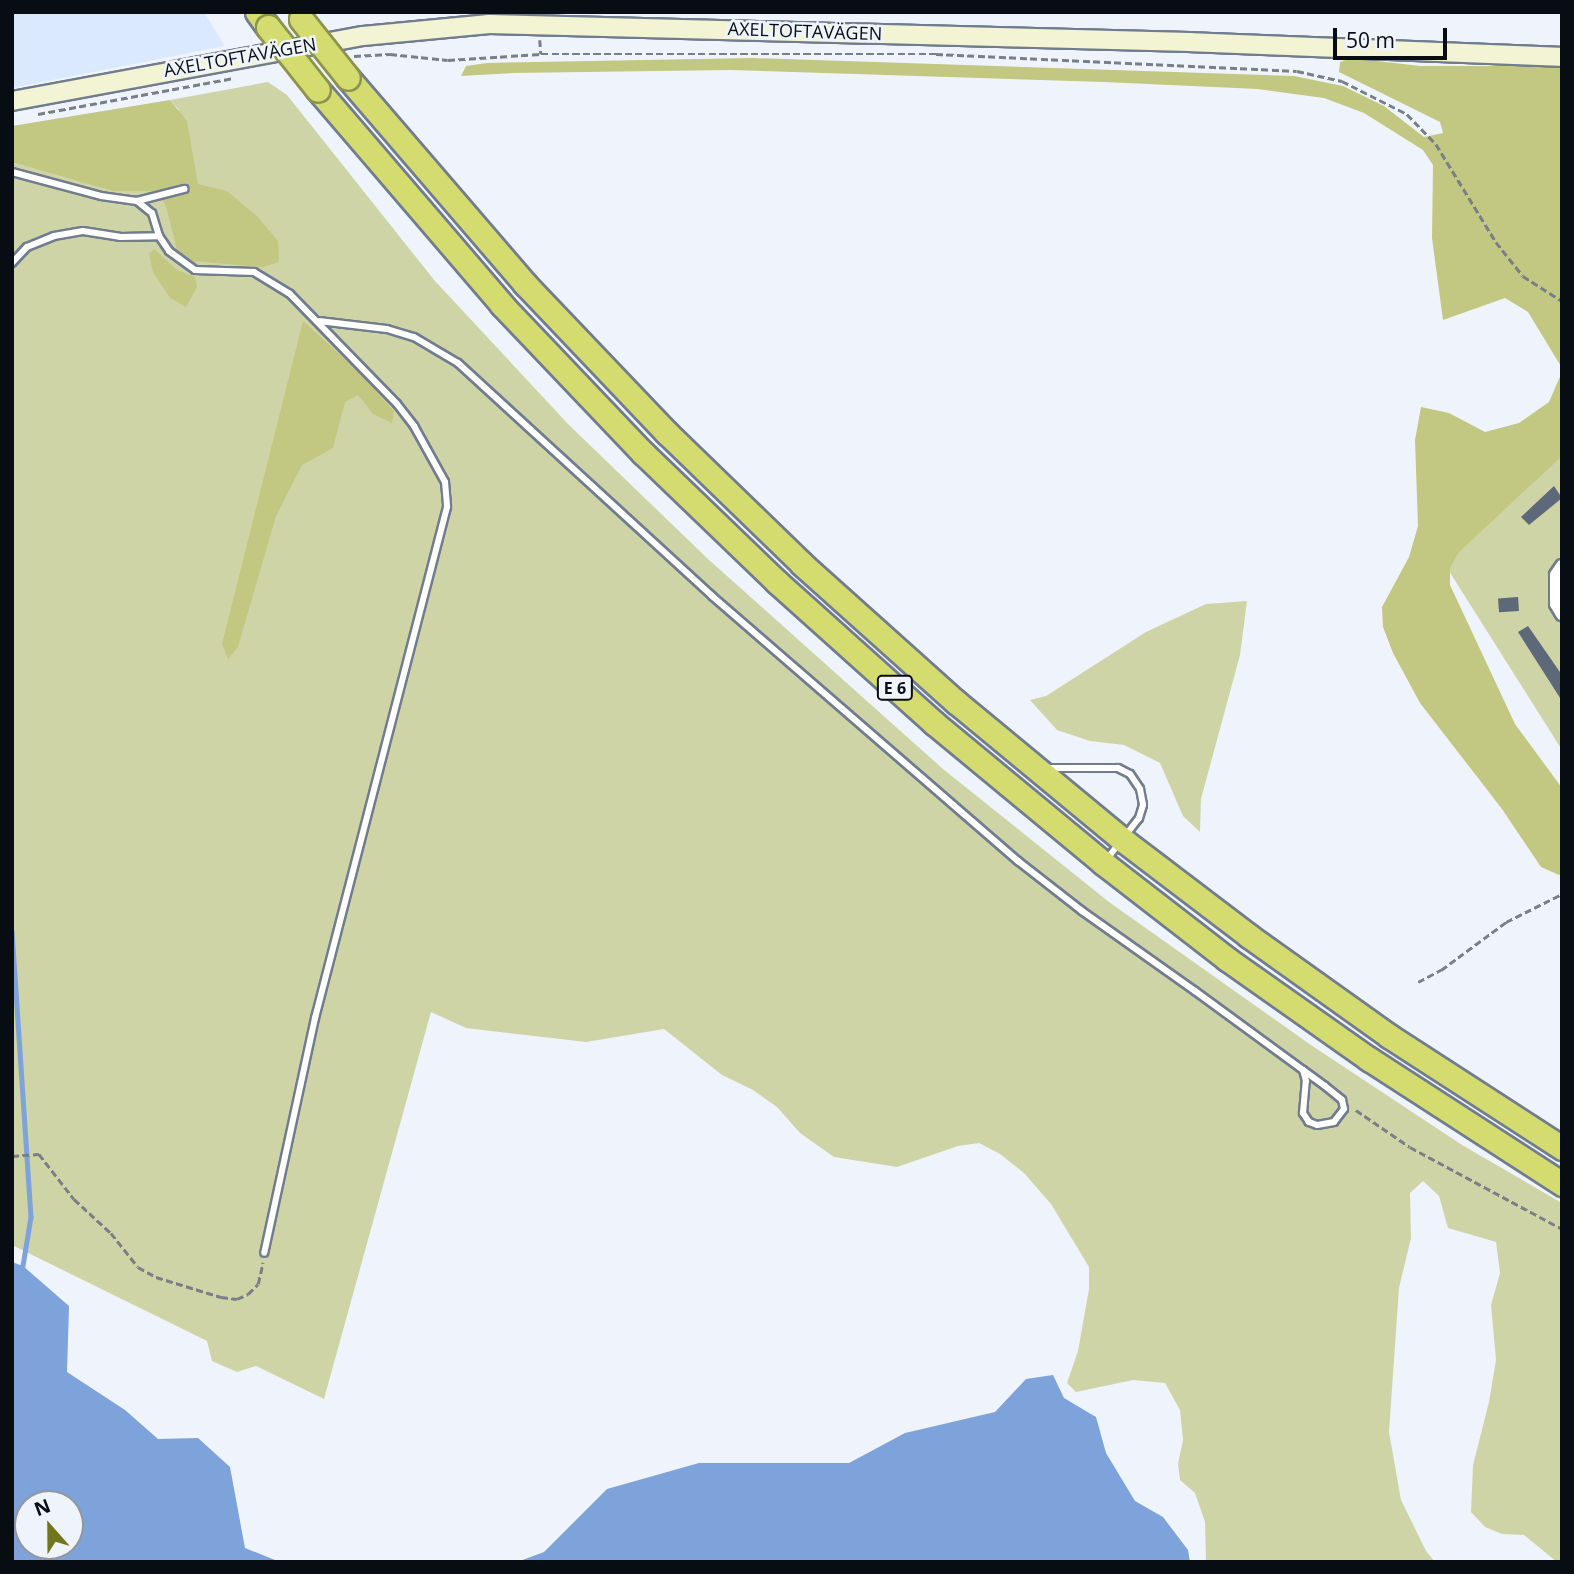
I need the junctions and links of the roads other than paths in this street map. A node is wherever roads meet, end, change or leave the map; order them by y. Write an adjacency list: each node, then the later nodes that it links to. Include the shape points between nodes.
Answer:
1 (299, 16): 13 (highway, E 6, bridge, via 350,67 526,284 667,433 802,564)
2 (263, 20): 15 (highway, E 6, bridge, via 502,304 643,453 933,723)
3 (1562, 57): 4 (main road, AXELTOFTAVÄGEN, via 1189,42 489,24 363,36)
4 (12, 101)
5 (12, 172): 7 (lane)
6 (184, 189): 7 (lane)
7 (137, 201): 8 (lane, via 152,213)
8 (159, 236): 9 (lane, via 120,237 83,231 54,236 27,247); 10 (lane, via 178,260 195,270 239,270 269,278)
9 (12, 263)
10 (319, 321): 16 (lane, via 405,334 458,363 712,596 1018,861); 19 (lane, via 414,426 445,482 447,507 315,1018)
11 (1562, 566): 12 (street, via 1556,575 1556,604)
12 (1562, 614)
13 (1031, 766): 14 (highway, E 6); 14 (lane, via 1118,768 1130,774 1143,805)
14 (1123, 840): 15 (lane); 17 (highway, E 6, via 1390,1036)
15 (1103, 863): 18 (highway, E 6, via 1227,959 1369,1059)
16 (1303, 1070): 16 (lane, via 1342,1100 1344,1109 1334,1122 1325,1126 1309,1122 1303,1112)
17 (1562, 1148)
18 (1562, 1184)
19 (264, 1253)

